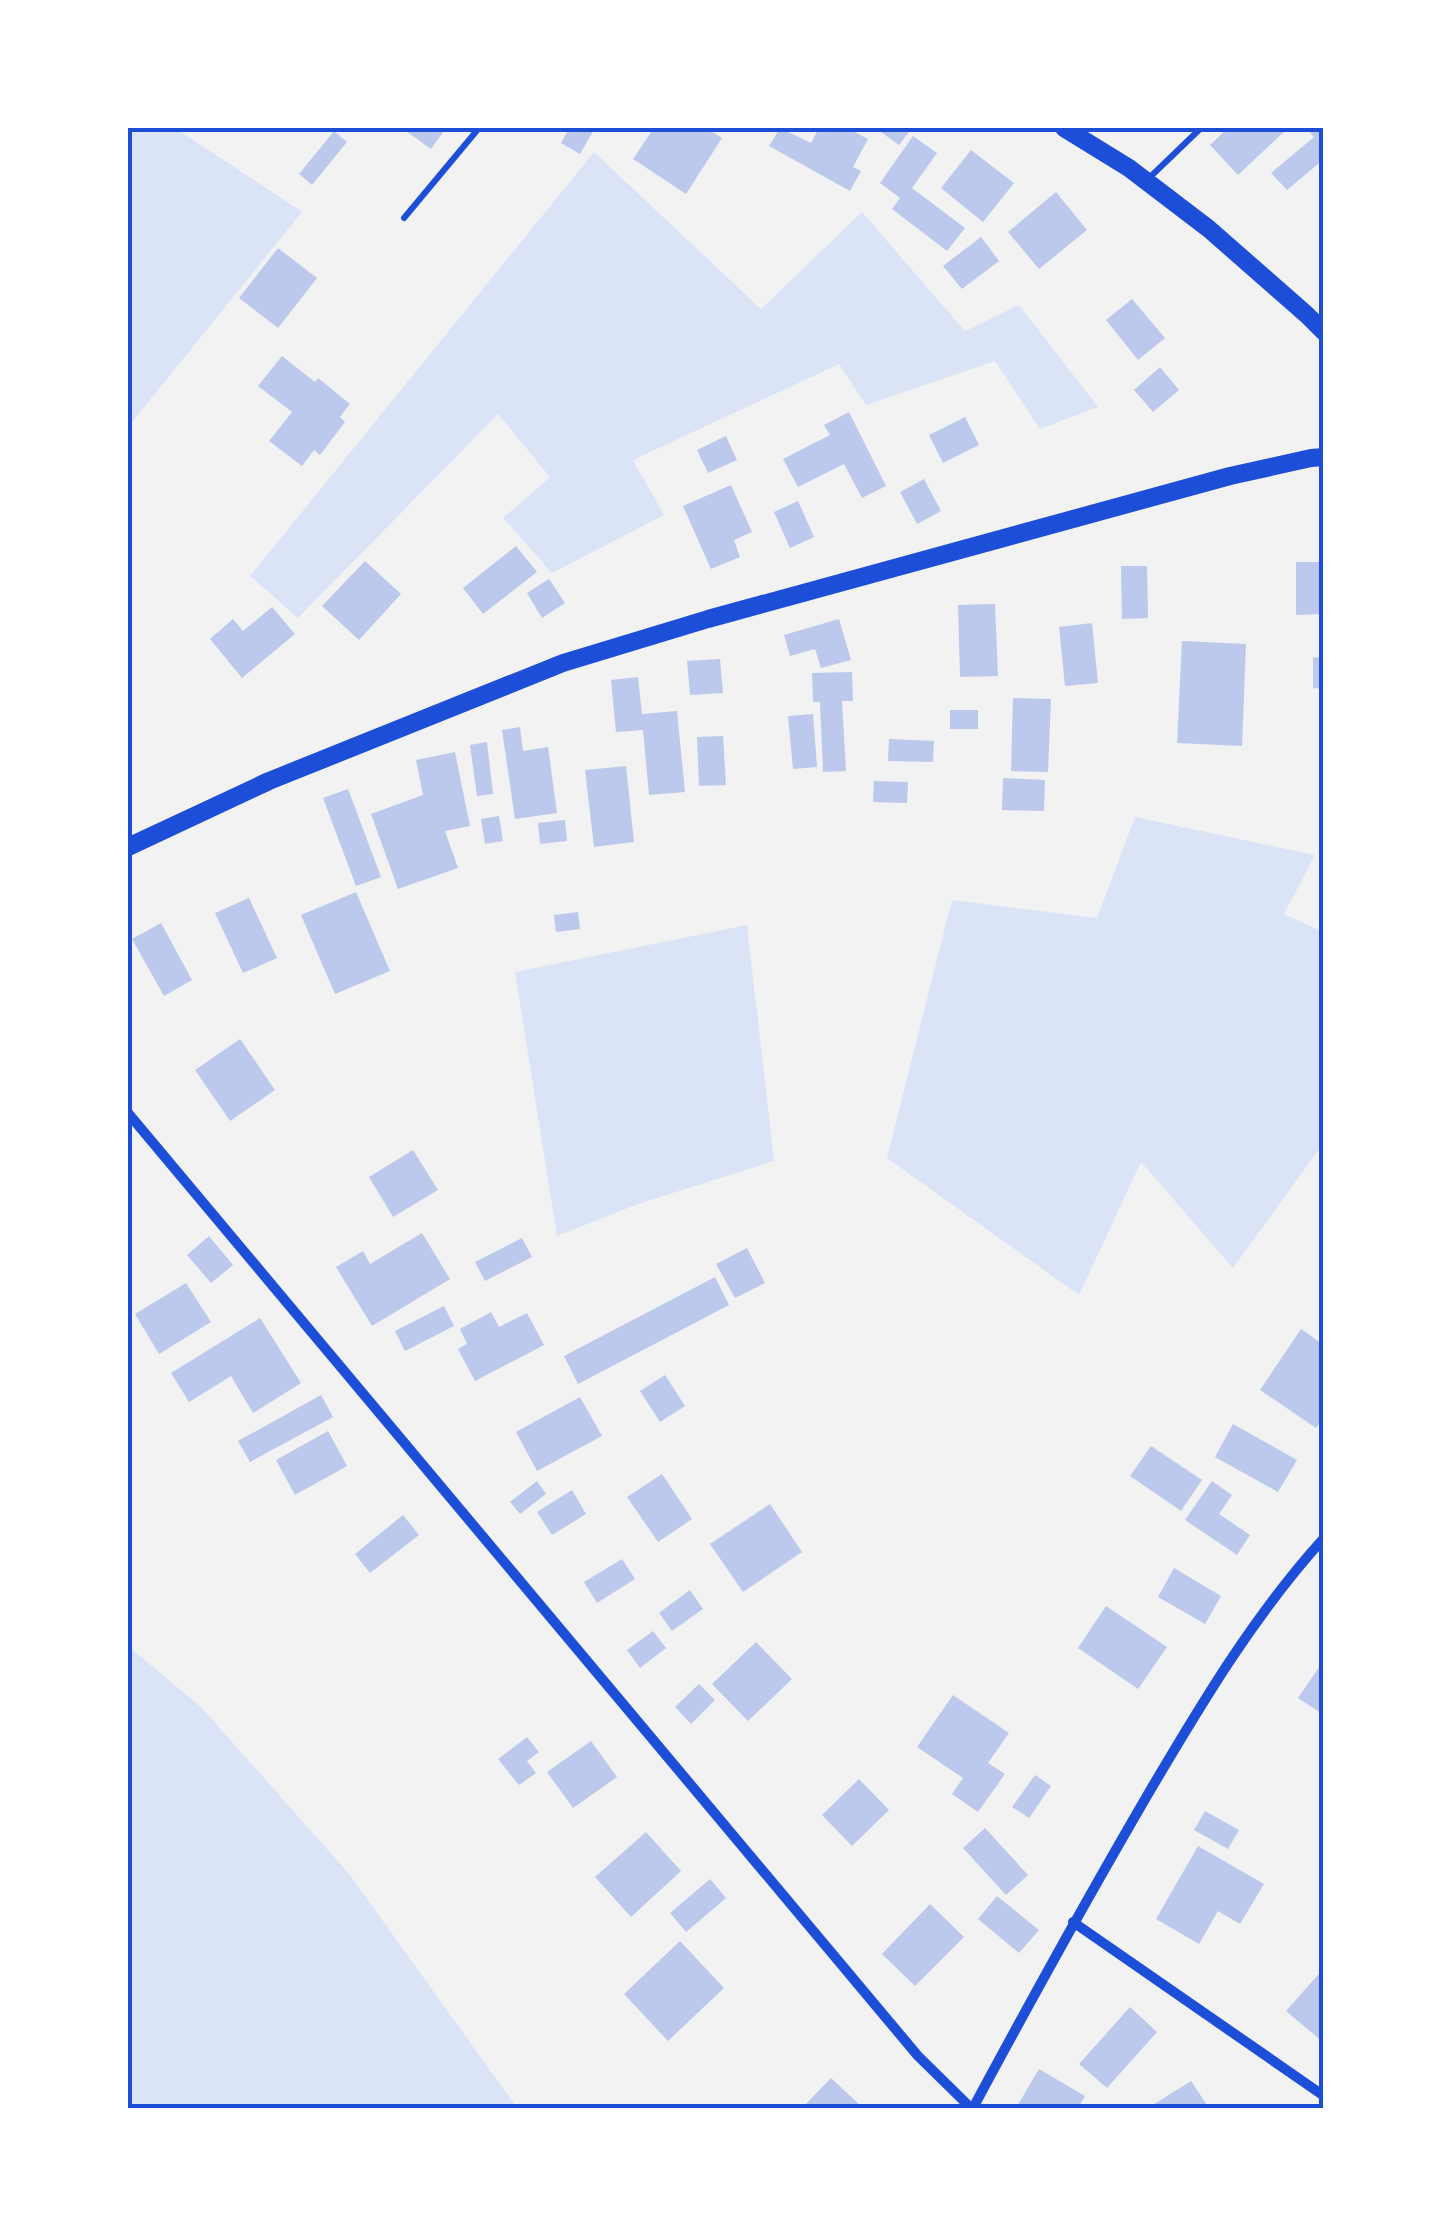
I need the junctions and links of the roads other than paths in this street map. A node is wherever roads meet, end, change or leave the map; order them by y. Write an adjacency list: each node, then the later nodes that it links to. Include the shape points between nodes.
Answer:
1 (479, 128): 5 (lane)
2 (1064, 128): 4 (main road)
3 (1201, 128): 4 (lane)
4 (1146, 181): 6 (main road)
5 (404, 218)
6 (1324, 332)
7 (1324, 457): 8 (main road, via 1212,481 563,662 269,781)
8 (128, 847)
9 (128, 1114): 13 (street, via 918,2056)
10 (1324, 1538): 11 (street, via 1266,1607 1204,1699)
11 (1072, 1922): 12 (street); 13 (street)
12 (1324, 2096)
13 (972, 2108)

